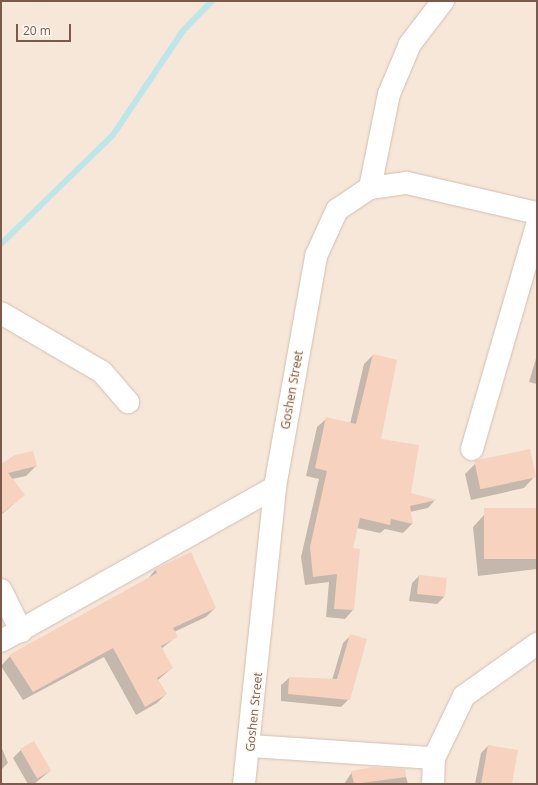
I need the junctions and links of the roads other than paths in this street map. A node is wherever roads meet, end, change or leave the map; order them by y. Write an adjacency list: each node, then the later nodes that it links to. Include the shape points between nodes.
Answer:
1 (443, 1): 2 (street, via 410,44 389,94)
2 (370, 188): 3 (street, Goshen Street, via 407,183); 8 (street, Goshen Street, via 337,210 316,256)
3 (537, 213)
4 (537, 225): 7 (street)
5 (1, 313): 6 (street, via 102,372)
6 (128, 402)
7 (472, 449)
8 (275, 488): 10 (street); 13 (street, Goshen Street)
9 (1, 590): 10 (street)
10 (21, 631): 11 (street)
11 (1, 641)
12 (537, 644): 14 (street, via 464,696)
13 (251, 746): 14 (street); 15 (street, Goshen Street)
14 (434, 758): 16 (street)
15 (244, 784)
16 (433, 784)

